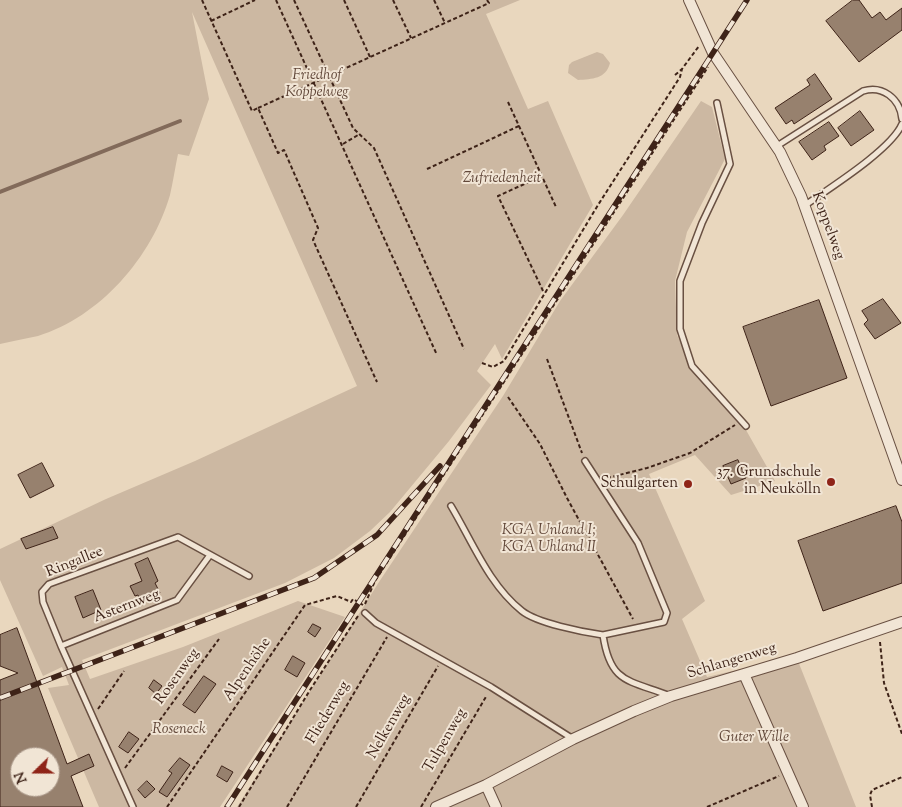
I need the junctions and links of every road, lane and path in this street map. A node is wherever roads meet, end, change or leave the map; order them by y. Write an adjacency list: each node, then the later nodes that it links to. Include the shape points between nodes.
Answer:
1 (202, 0): 10 (path)
2 (255, 0): 10 (path)
3 (276, 0): 19 (path)
4 (294, 0): 18 (path)
5 (344, 0): 15 (path)
6 (393, 0): 12 (path)
7 (434, 0): 11 (path)
8 (487, 0): 11 (path, via 488,3)
9 (689, 0): 13 (street, Koppelweg)
10 (211, 21): 22 (path, via 252,111)
11 (445, 23): 12 (path)
12 (411, 38): 15 (path)
13 (706, 38): 14 (street, Koppelweg); 16 (path)
14 (715, 56): 28 (street, Koppelweg); 48 (path, via 375,581)
15 (370, 57): 18 (path)
16 (682, 69): 17 (path); 33 (path)
17 (675, 75)
18 (329, 76): 19 (path); 26 (path, via 353,128)
19 (314, 83): 22 (path); 27 (path)
20 (508, 102): 25 (path)
21 (717, 103): 40 (lane, via 730,164 702,223 680,281 680,329 692,366)
22 (258, 108): 38 (path, via 278,153 284,150 318,228 313,240)
23 (902, 119): 28 (lane, via 889,95 872,88 863,90)
24 (902, 124): 31 (lane, via 899,131 868,159)
25 (519, 126): 29 (path); 30 (path)
26 (359, 134): 27 (path); 34 (path, via 374,148)
27 (343, 144): 35 (path)
28 (776, 147): 31 (street, Koppelweg)
29 (426, 169)
30 (542, 176): 32 (path); 33 (path, via 498,196)
31 (804, 206): 44 (street, Koppelweg)
32 (556, 207)
33 (544, 294): 37 (path, via 504,361 493,367)
34 (464, 349)
35 (437, 355)
36 (547, 359): 42 (path)
37 (482, 362)
38 (377, 382)
39 (508, 397): 50 (path, via 540,444)
40 (741, 421): 41 (lane); 43 (path, via 690,453)
41 (746, 426)
42 (585, 461): 43 (lane)
43 (599, 480): 50 (lane, via 638,544 667,613 664,622)
44 (902, 480)
45 (451, 506): 53 (lane, via 494,581 523,612 568,629)
46 (210, 555): 47 (lane, Ringallee); 55 (lane, Asternweg, via 177,600); 55 (lane, Ringallee, via 178,537 49,584 42,592 43,602)
47 (249, 576)
48 (364, 609): 51 (lane, via 376,623); 69 (path, Alpenhöhe, via 353,599 351,602 337,596 306,605); 70 (path)
49 (902, 622): 58 (street, Schlangenweg)
50 (638, 628): 53 (lane)
51 (390, 631): 56 (lane); 71 (path, Fliederweg)
52 (880, 634): 62 (path, via 884,683)
53 (602, 635): 60 (lane, via 606,655 618,676)
54 (219, 639): 65 (path, Rosenweg)
55 (61, 646): 61 (lane, Ringallee)
56 (442, 658): 59 (lane); 72 (path, Nelkenweg)
57 (124, 671): 61 (path)
58 (744, 674): 60 (street, Schlangenweg); 64 (street)
59 (491, 687): 63 (lane); 73 (path, Tulpenweg)
60 (671, 696): 63 (street, Schlangenweg)
61 (93, 715): 65 (lane, Ringallee)
62 (902, 734)
63 (573, 739): 67 (street, Schlangenweg)
64 (788, 772): 76 (path); 77 (street)
65 (119, 776): 68 (lane, Ringallee)
66 (902, 777): 78 (path, via 872,790)
67 (486, 785): 74 (street, Schlangenweg); 75 (street)
68 (133, 807)
69 (167, 807)
70 (239, 807)
71 (286, 807)
72 (356, 807)
73 (421, 807)
74 (436, 807)
75 (496, 807)
76 (707, 807)
77 (803, 807)
78 (872, 807)

